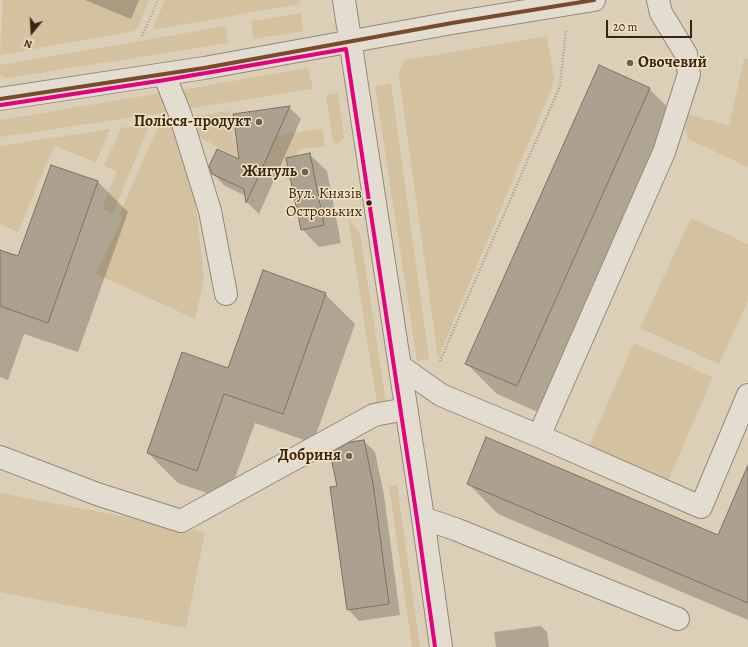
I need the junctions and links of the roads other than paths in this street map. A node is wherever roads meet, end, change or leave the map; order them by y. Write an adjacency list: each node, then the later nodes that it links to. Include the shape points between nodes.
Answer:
1 (344, 0): 5 (street)
2 (594, 0): 4 (street)
3 (658, 0): 12 (street, via 661,13 686,54 689,74 664,152)
4 (546, 4): 5 (street)
5 (351, 42): 6 (street); 9 (street)
6 (164, 74): 7 (street); 8 (street, via 180,114 210,211)
7 (0, 99)
8 (226, 294)
9 (400, 366): 11 (street); 12 (street, via 441,395)
10 (748, 395): 12 (street, via 701,507)
11 (406, 409): 13 (street, via 374,415 181,521 97,494); 14 (street)
12 (539, 436)
13 (0, 457)
14 (423, 518): 15 (street); 16 (street)
15 (678, 619)
16 (441, 647)

